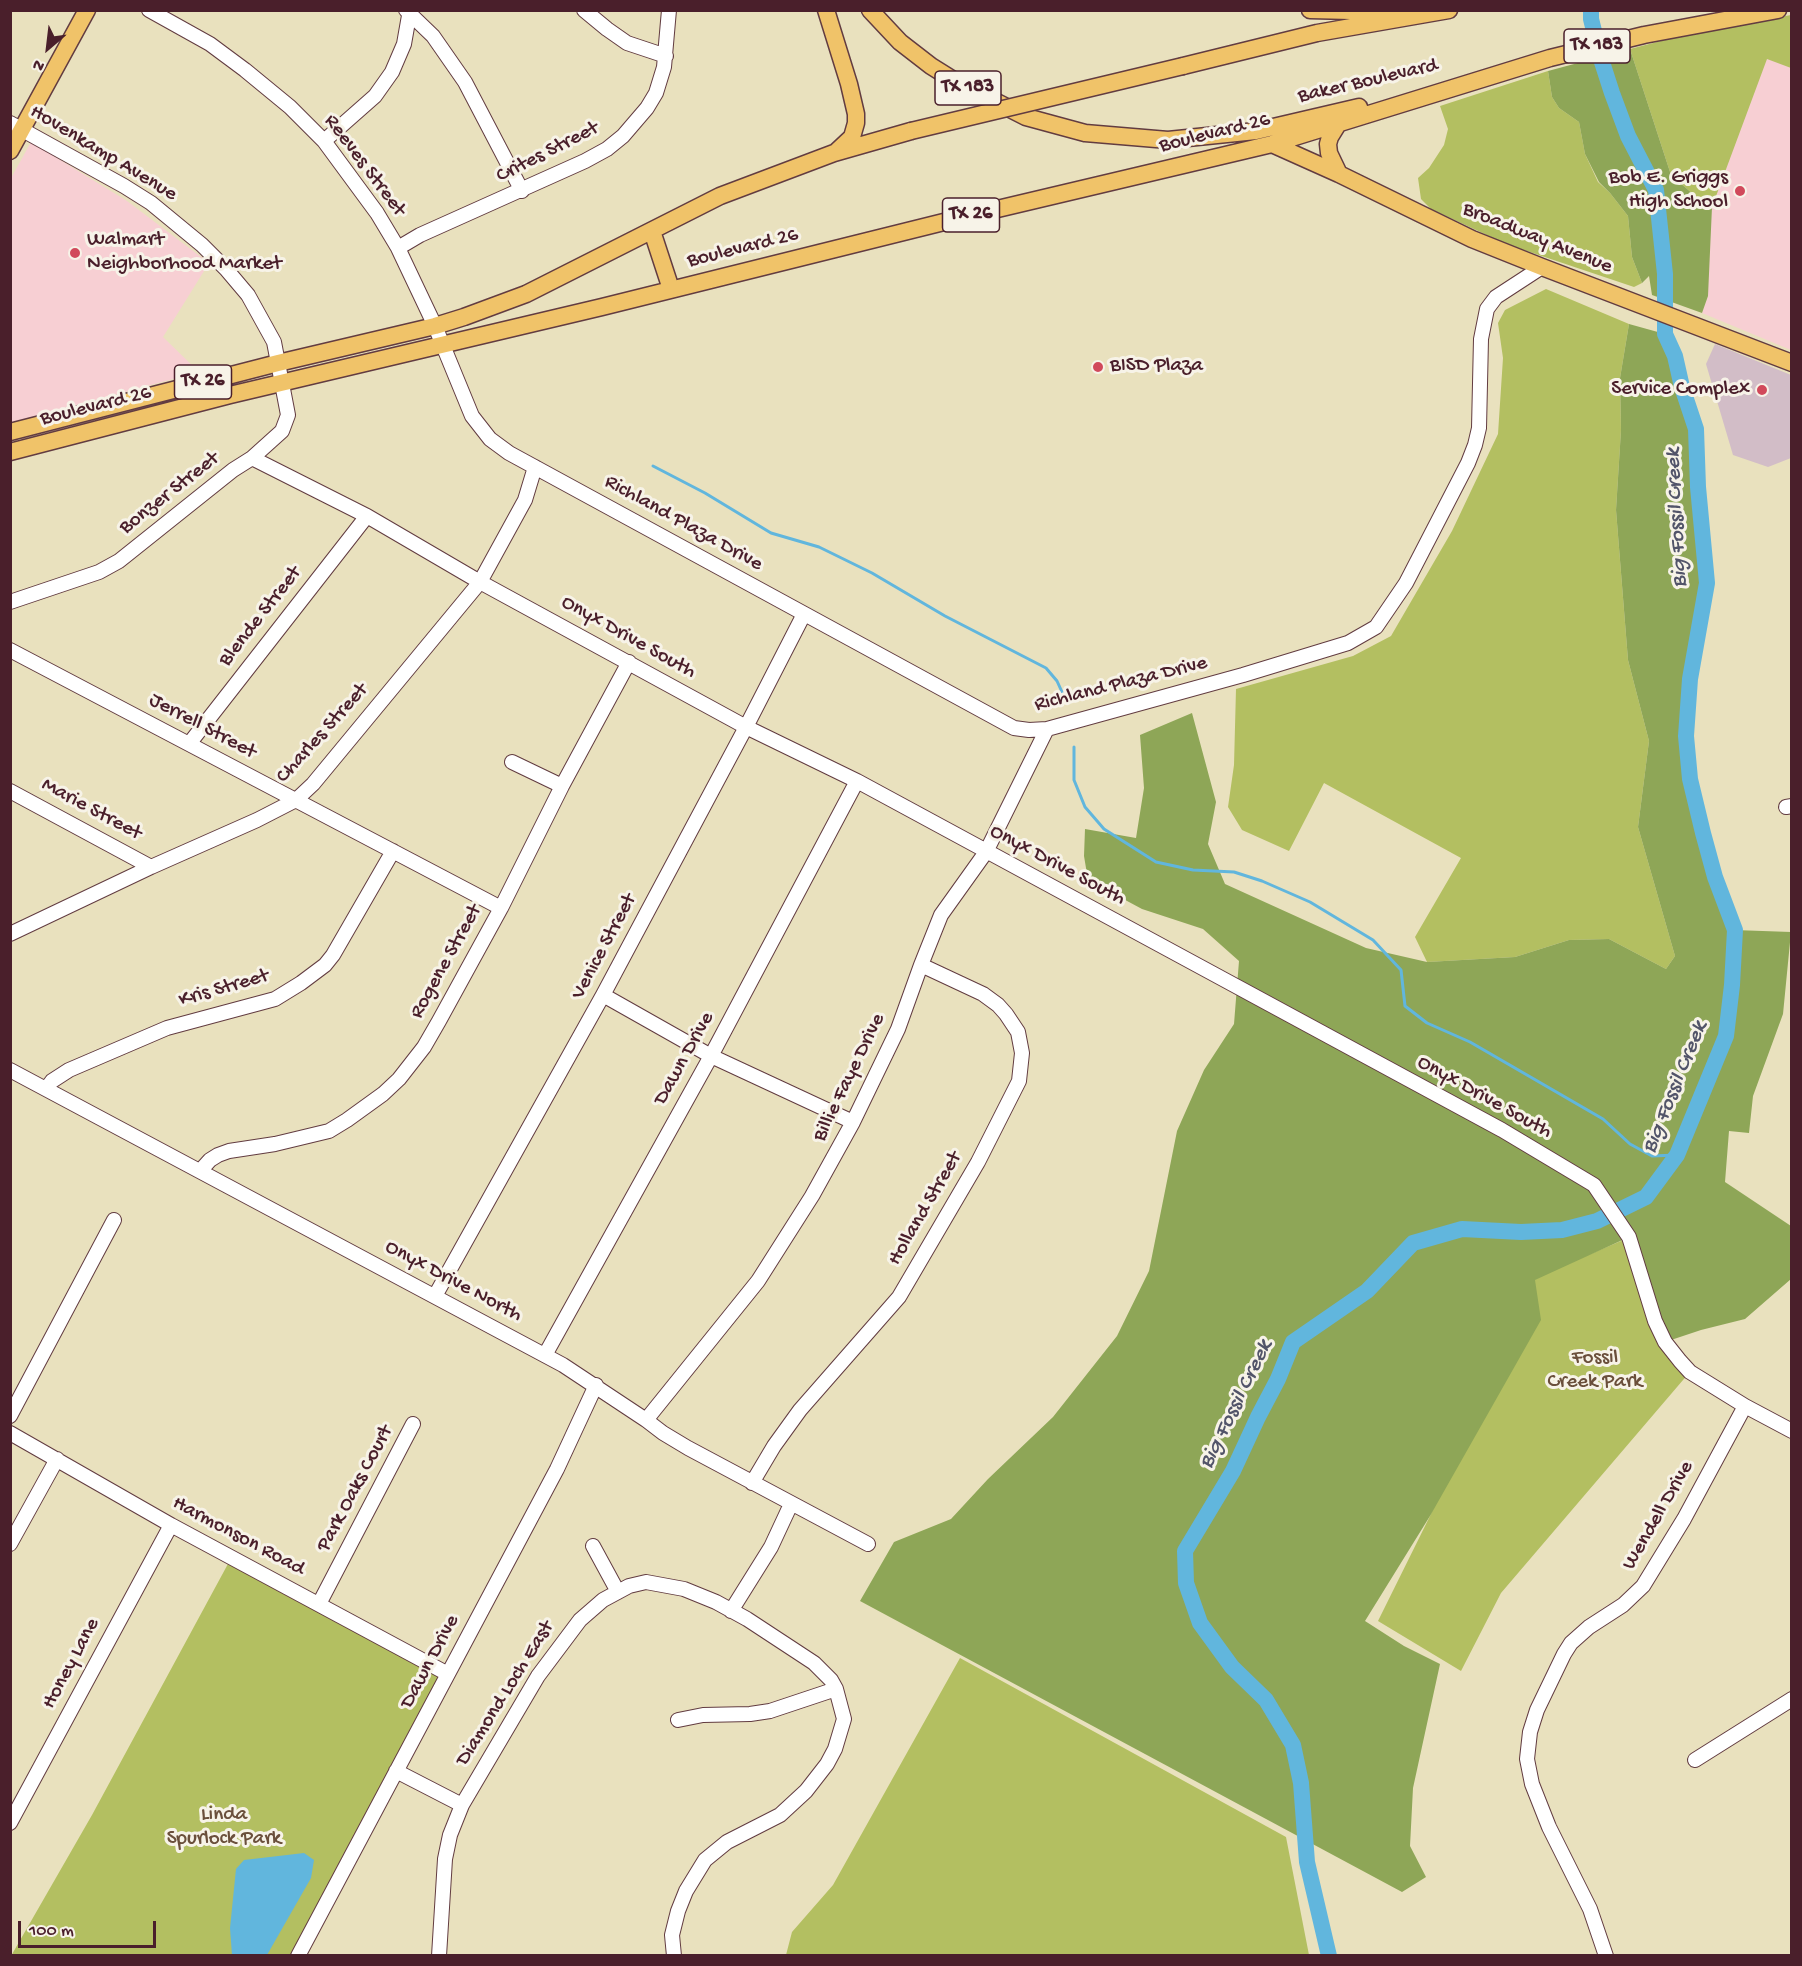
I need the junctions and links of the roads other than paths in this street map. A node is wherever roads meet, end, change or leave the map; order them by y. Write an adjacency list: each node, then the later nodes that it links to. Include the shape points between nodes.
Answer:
1 (87, 10): 16 (main road)
2 (149, 10): 17 (street, Reeves Street, via 210,44 245,70)
3 (584, 10): 13 (street, via 627,43)
4 (669, 10): 13 (street, Crites Street)
5 (826, 10): 20 (main road, via 856,114 852,137)
6 (870, 10): 14 (main road, Baker Boulevard / TX 183, via 900,42 955,81 1026,117 1085,133 1120,137 1168,140 1256,131)
7 (1310, 10): 11 (main road)
8 (1449, 10): 11 (main road)
9 (1778, 10): 12 (main road, TX 183)
10 (408, 11): 17 (street, via 404,45 392,72 375,96); 22 (street, via 432,36 465,82)
11 (1444, 11): 20 (main road, Boulevard 26 / TX 26, bridge, via 1317,33)
12 (1714, 16): 14 (main road, TX 183)
13 (666, 56): 22 (street, Crites Street, via 656,93 623,136 585,161)
14 (1483, 78): 15 (main road, Boulevard 26 / TX 26)
15 (1338, 124): 18 (main road, Boulevard 26 / TX 26); 21 (main road, via 1328,144)
16 (17, 126): 19 (main road); 29 (street, Hovenkamp Avenue, via 142,197 202,245 248,295 274,342)
17 (324, 141): 24 (street, Reeves Street)
18 (1272, 144): 21 (main road, Broadway Avenue); 26 (main road, Boulevard 26 / TX 26)
19 (10, 151)
20 (834, 153): 23 (main road, Boulevard 26 / TX 26, via 720,196)
21 (1339, 174): 25 (main road, Broadway Avenue, via 1472,239)
22 (522, 191): 24 (street, Crites Street)
23 (652, 231): 26 (main road); 27 (main road, Boulevard 26 / TX 26, via 526,294)
24 (398, 248): 27 (street, Reeves Street)
25 (1542, 267): 30 (main road, Broadway Avenue); 45 (street, Richland Plaza Drive, via 1496,297 1487,309 1481,339 1479,428 1468,463 1406,583 1376,627 1318,654)
26 (671, 289): 28 (main road, Boulevard 26 / TX 26)
27 (435, 326): 28 (street, Reeves Street); 29 (main road, Boulevard 26 / TX 26)
28 (442, 344): 31 (main road, Boulevard 26 / TX 26); 37 (street, Richland Plaza Drive, via 472,416 481,428 490,439)
29 (279, 363): 31 (street, Bonzer Street); 32 (main road, Boulevard 26 / TX 26)
30 (1791, 363)
31 (281, 383): 34 (main road, Boulevard 26 / TX 26); 36 (street, Bonzer Street, via 288,415 282,431)
32 (58, 420): 33 (main road, Boulevard 26 / TX 26); 34 (main road)
33 (10, 432)
34 (63, 438): 35 (main road, Boulevard 26 / TX 26)
35 (10, 452)
36 (252, 458): 38 (street, Onyx Drive South); 40 (street, Bonzer Street, via 119,561 99,572)
37 (535, 467): 39 (street, Charles Street, via 525,500); 41 (street, Richland Plaza Drive)
38 (367, 516): 39 (street, Onyx Drive South); 46 (street, Blende Street)
39 (480, 582): 43 (street, Onyx Drive South); 51 (street, Charles Street)
40 (10, 602)
41 (804, 614): 44 (street, Venice Street); 45 (street, Richland Plaza Drive, via 1014,728)
42 (10, 650): 46 (street, Jerrell Street)
43 (629, 662): 44 (street, Onyx Drive South); 49 (street, Rogene Street)
44 (747, 727): 48 (street, Onyx Drive South); 58 (street, Venice Street)
45 (1047, 729): 53 (street, Billie Faye Drive)
46 (189, 744): 51 (street, Jerrell Street)
47 (512, 762): 49 (street)
48 (857, 781): 53 (street, Onyx Drive South); 59 (street, Dawn Drive)
49 (562, 786): 55 (street, Rogene Street)
50 (10, 791): 54 (street, Marie Street)
51 (296, 800): 52 (street, Jerrell Street); 54 (street, Charles Street)
52 (393, 851): 55 (street, Jerrell Street); 61 (street, Kris Street, via 333,955 301,983 275,999 167,1028 69,1070)
53 (986, 852): 57 (street, Billie Faye Drive, via 941,915); 68 (street, Onyx Drive South, via 1502,1130 1594,1185 1629,1237 1665,1342 1690,1372)
54 (151, 867): 56 (street, Charles Street)
55 (501, 908): 63 (street, Rogene Street, via 424,1047 383,1094 329,1131 229,1151 210,1160)
56 (12, 933)
57 (921, 965): 62 (street, Billie Faye Drive, via 898,1029); 75 (street, Holland Street, via 983,994 1006,1014 1018,1032 1022,1053 1019,1081 978,1162 899,1297 800,1410)
58 (603, 996): 59 (street); 65 (street, Venice Street)
59 (711, 1056): 62 (street); 66 (street, Dawn Drive)
60 (10, 1070): 61 (street, Onyx Drive North)
61 (46, 1089): 63 (street, Onyx Drive North)
62 (853, 1122): 70 (street, Billie Faye Drive, via 758,1281)
63 (200, 1171): 65 (street, Onyx Drive North)
64 (114, 1220): 69 (street)
65 (435, 1296): 66 (street, Onyx Drive North)
66 (545, 1355): 67 (street, Onyx Drive North)
67 (596, 1385): 70 (street, Onyx Drive North); 84 (street, Dawn Drive, via 557,1469)
68 (1745, 1406): 72 (street, Onyx Drive South); 95 (street, Wendell Drive, via 1643,1586 1571,1643 1530,1732 1527,1759 1532,1784 1590,1909)
69 (10, 1416)
70 (646, 1420): 75 (street, Onyx Drive North)
71 (413, 1424): 82 (street, Park Oaks Court)
72 (1791, 1431)
73 (10, 1433): 74 (street, Harmonson Road)
74 (57, 1459): 77 (street, Harmonson Road); 78 (street)
75 (752, 1483): 76 (street, Onyx Drive North)
76 (791, 1504): 79 (street, Onyx Drive North); 83 (street, via 771,1547)
77 (171, 1525): 82 (street, Harmonson Road); 91 (street, Honey Lane)
78 (10, 1544)
79 (868, 1544)
80 (593, 1546): 81 (street)
81 (618, 1592): 83 (street, Diamond Loch East, via 629,1586 655,1583 684,1589); 90 (street, Diamond Loch East, via 580,1620 554,1652)
82 (319, 1604): 84 (street, Harmonson Road)
83 (731, 1611): 85 (street, Diamond Loch East, via 814,1663)
84 (448, 1674): 89 (street, Dawn Drive)
85 (836, 1689): 87 (street, via 750,1714); 94 (street, via 844,1719 827,1764 780,1815 727,1842 705,1860 678,1911 672,1935)
86 (1791, 1699): 88 (street)
87 (678, 1720)
88 (1695, 1760)
89 (396, 1771): 90 (street); 92 (street, Dawn Drive)
90 (462, 1805): 93 (street, Diamond Loch East, via 445,1859)
91 (10, 1823)
92 (298, 1956)
93 (439, 1956)
94 (674, 1956)
95 (1606, 1956)

